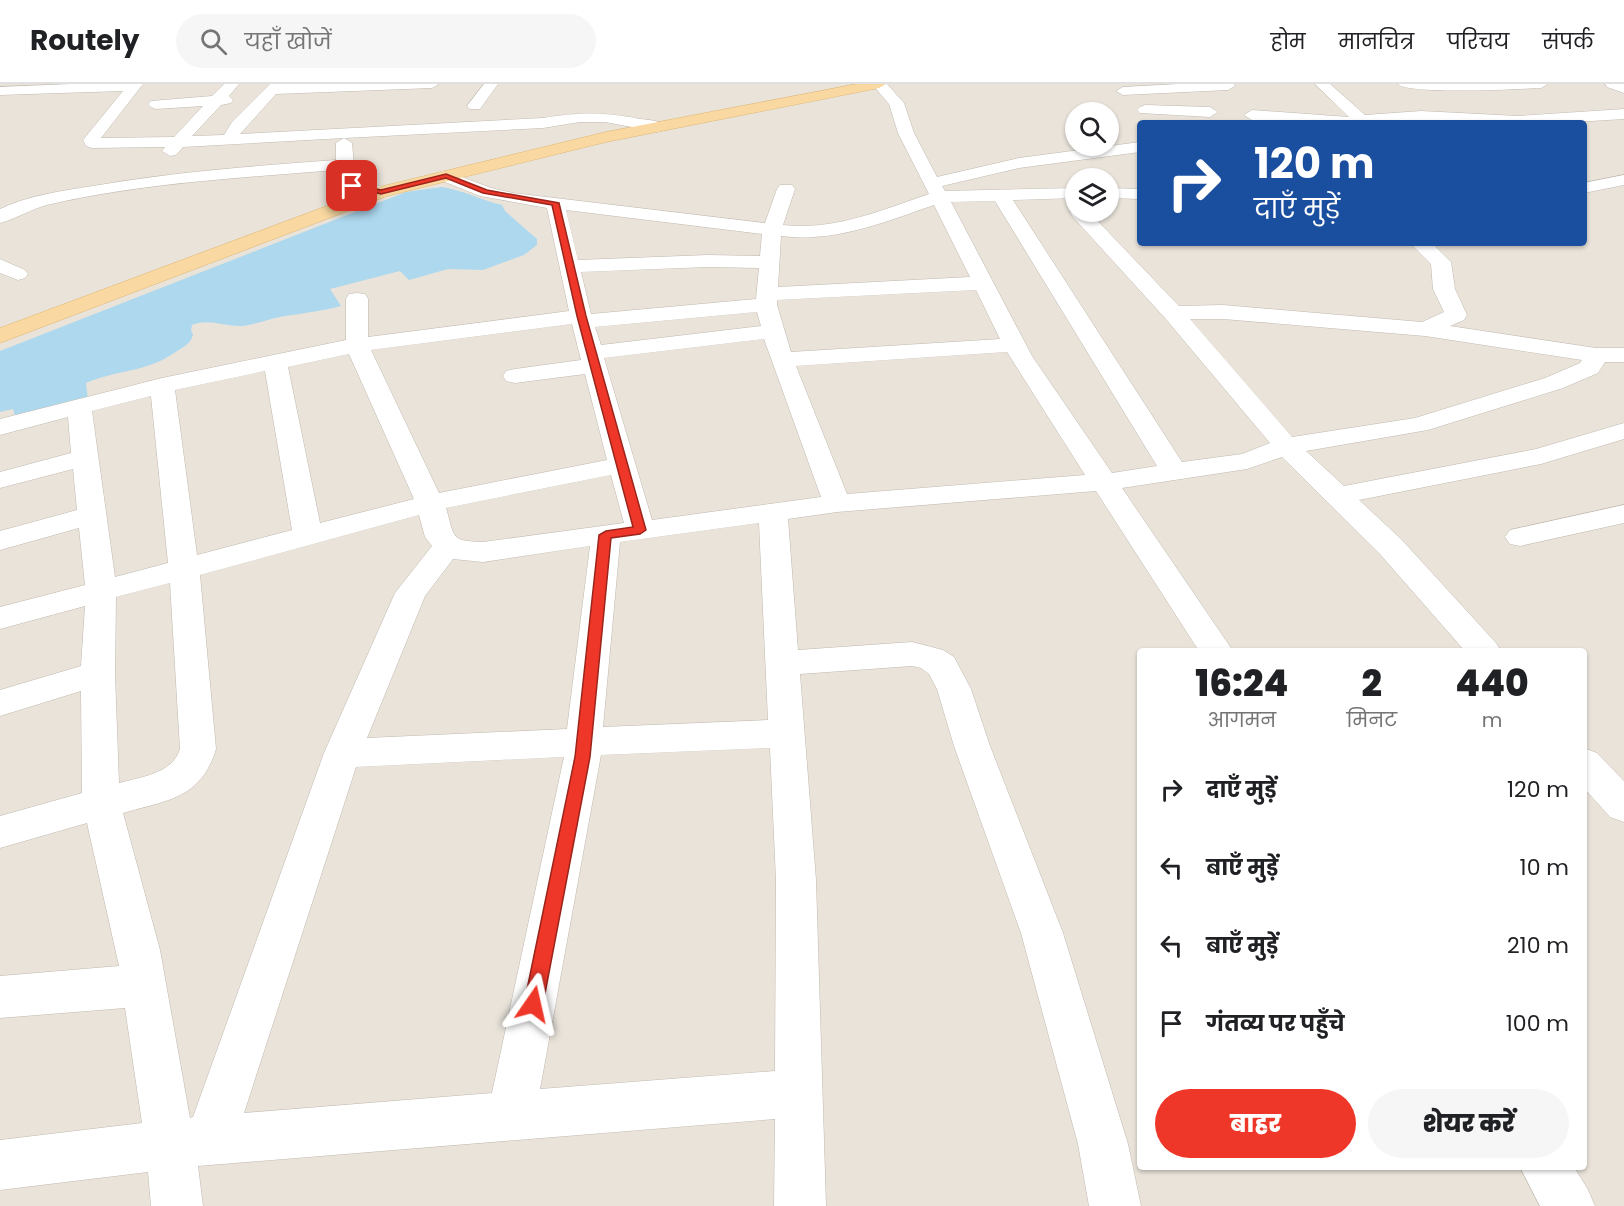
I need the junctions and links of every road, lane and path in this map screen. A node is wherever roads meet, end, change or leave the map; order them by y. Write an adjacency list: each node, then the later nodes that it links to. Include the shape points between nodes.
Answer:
1 (232, 84): 17 (street)
2 (432, 84): 10 (street)
3 (491, 84): 21 (street)
4 (879, 84): 35 (main road); 46 (street, via 896,103 906,133)
5 (1322, 84): 28 (street)
6 (1405, 84): 7 (street)
7 (1541, 84)
8 (1612, 84): 14 (street)
9 (135, 85): 12 (street); 20 (street)
10 (372, 85): 15 (street); 18 (street)
11 (1228, 86): 13 (street)
12 (61, 87): 16 (street)
13 (1118, 88): 26 (street)
14 (1624, 89)
15 (271, 90): 17 (street); 36 (street)
16 (0, 92)
17 (216, 100): 19 (street); 37 (street)
18 (360, 103)
19 (156, 104)
20 (119, 106): 22 (street); 37 (street, via 92,143)
21 (475, 106)
22 (95, 107)
23 (1210, 112): 26 (street)
24 (1624, 114): 32 (street)
25 (1252, 115): 29 (street)
26 (1138, 116)
27 (401, 117): 34 (street)
28 (1360, 119): 30 (street); 31 (street, via 1421,116)
29 (1308, 120)
30 (1350, 120)
31 (1499, 120)
32 (1533, 120)
33 (284, 122): 34 (street)
34 (347, 126): 35 (street, via 543,123 605,117); 36 (street); 40 (street)
35 (658, 127): 41 (main road)
36 (229, 138): 37 (street)
37 (178, 142): 43 (street)
38 (1137, 147): 39 (street)
39 (1019, 163): 46 (street); 47 (street)
40 (344, 164): 43 (street); 48 (street, via 352,186)
41 (446, 176): 48 (main road); 53 (street, via 486,192)
42 (1624, 180): 44 (street)
43 (143, 182): 54 (street, via 48,199)
44 (1587, 187)
45 (786, 189): 56 (street)
46 (936, 190): 52 (street); 56 (street, via 891,215 818,232); 60 (street)
47 (1065, 190)
48 (381, 192): 67 (main road)
49 (1065, 193): 52 (street)
50 (1119, 193): 51 (street)
51 (1137, 194)
52 (1001, 195): 83 (street)
53 (555, 203): 56 (street); 59 (street)
54 (0, 217)
55 (1088, 222): 63 (street)
56 (772, 230): 58 (street)
57 (1423, 246): 65 (street, via 1441,262 1444,289 1456,315)
58 (768, 262): 59 (street); 62 (street)
59 (570, 266): 64 (street)
60 (983, 284): 62 (street); 69 (street)
61 (357, 299): 68 (street)
62 (766, 300): 64 (street); 66 (street)
63 (1173, 313): 65 (street, via 1223,312); 80 (street)
64 (582, 318): 68 (street); 72 (street)
65 (1425, 329): 70 (street)
66 (773, 331): 72 (street); 73 (street)
67 (0, 336)
68 (357, 345): 74 (street); 87 (street)
69 (1015, 345): 73 (street); 85 (street)
70 (1596, 355): 71 (street); 80 (street, via 1590,368 1554,383 1419,424)
71 (1624, 355)
72 (594, 359): 75 (street); 82 (street)
73 (782, 360): 88 (street)
74 (275, 362): 76 (street); 93 (street)
75 (515, 376)
76 (162, 385): 77 (street); 97 (street)
77 (79, 406): 78 (street); 81 (street)
78 (0, 427)
79 (1624, 431): 86 (street, via 1541,456)
80 (1286, 446): 83 (street, via 1248,460); 86 (street)
81 (85, 458): 84 (street); 91 (street)
82 (622, 465): 87 (street); 92 (street)
83 (1174, 471): 85 (street)
84 (0, 480)
85 (1105, 482): 88 (street); 100 (street)
86 (1338, 496): 101 (street, via 1390,546)
87 (430, 503): 93 (street); 96 (street)
88 (837, 503): 89 (street)
89 (773, 512): 92 (street); 102 (street)
90 (1624, 514): 94 (street)
91 (92, 515): 95 (street); 98 (street)
92 (623, 533): 96 (street, via 483,552); 106 (street)
93 (308, 536): 97 (street)
94 (1520, 537)
95 (0, 541)
96 (447, 547): 107 (street, via 411,593)
97 (184, 568): 98 (street); 109 (street, via 198,749 195,761 181,778)
98 (101, 591): 99 (street); 103 (street)
99 (0, 618)
100 (1214, 648)
101 (1481, 648)
102 (782, 663): 105 (street); 121 (street, via 912,654 931,658 942,666 954,689 1042,933 1103,1144)
103 (99, 674): 104 (street); 109 (street)
104 (0, 703)
105 (787, 733): 106 (street); 114 (street, via 795,880)
106 (584, 743): 107 (street); 115 (street)
107 (342, 753): 116 (street)
108 (1587, 766): 110 (street)
109 (101, 803): 111 (street); 112 (street)
110 (1624, 806)
111 (0, 832)
112 (143, 985): 113 (street); 116 (street)
113 (0, 997)
114 (798, 1093): 115 (street); 120 (street)
115 (511, 1116): 116 (street)
116 (190, 1142): 117 (street); 119 (street)
117 (0, 1165)
118 (1547, 1170): 122 (street)
119 (177, 1206)
120 (800, 1206)
121 (1115, 1206)
122 (1569, 1206)

